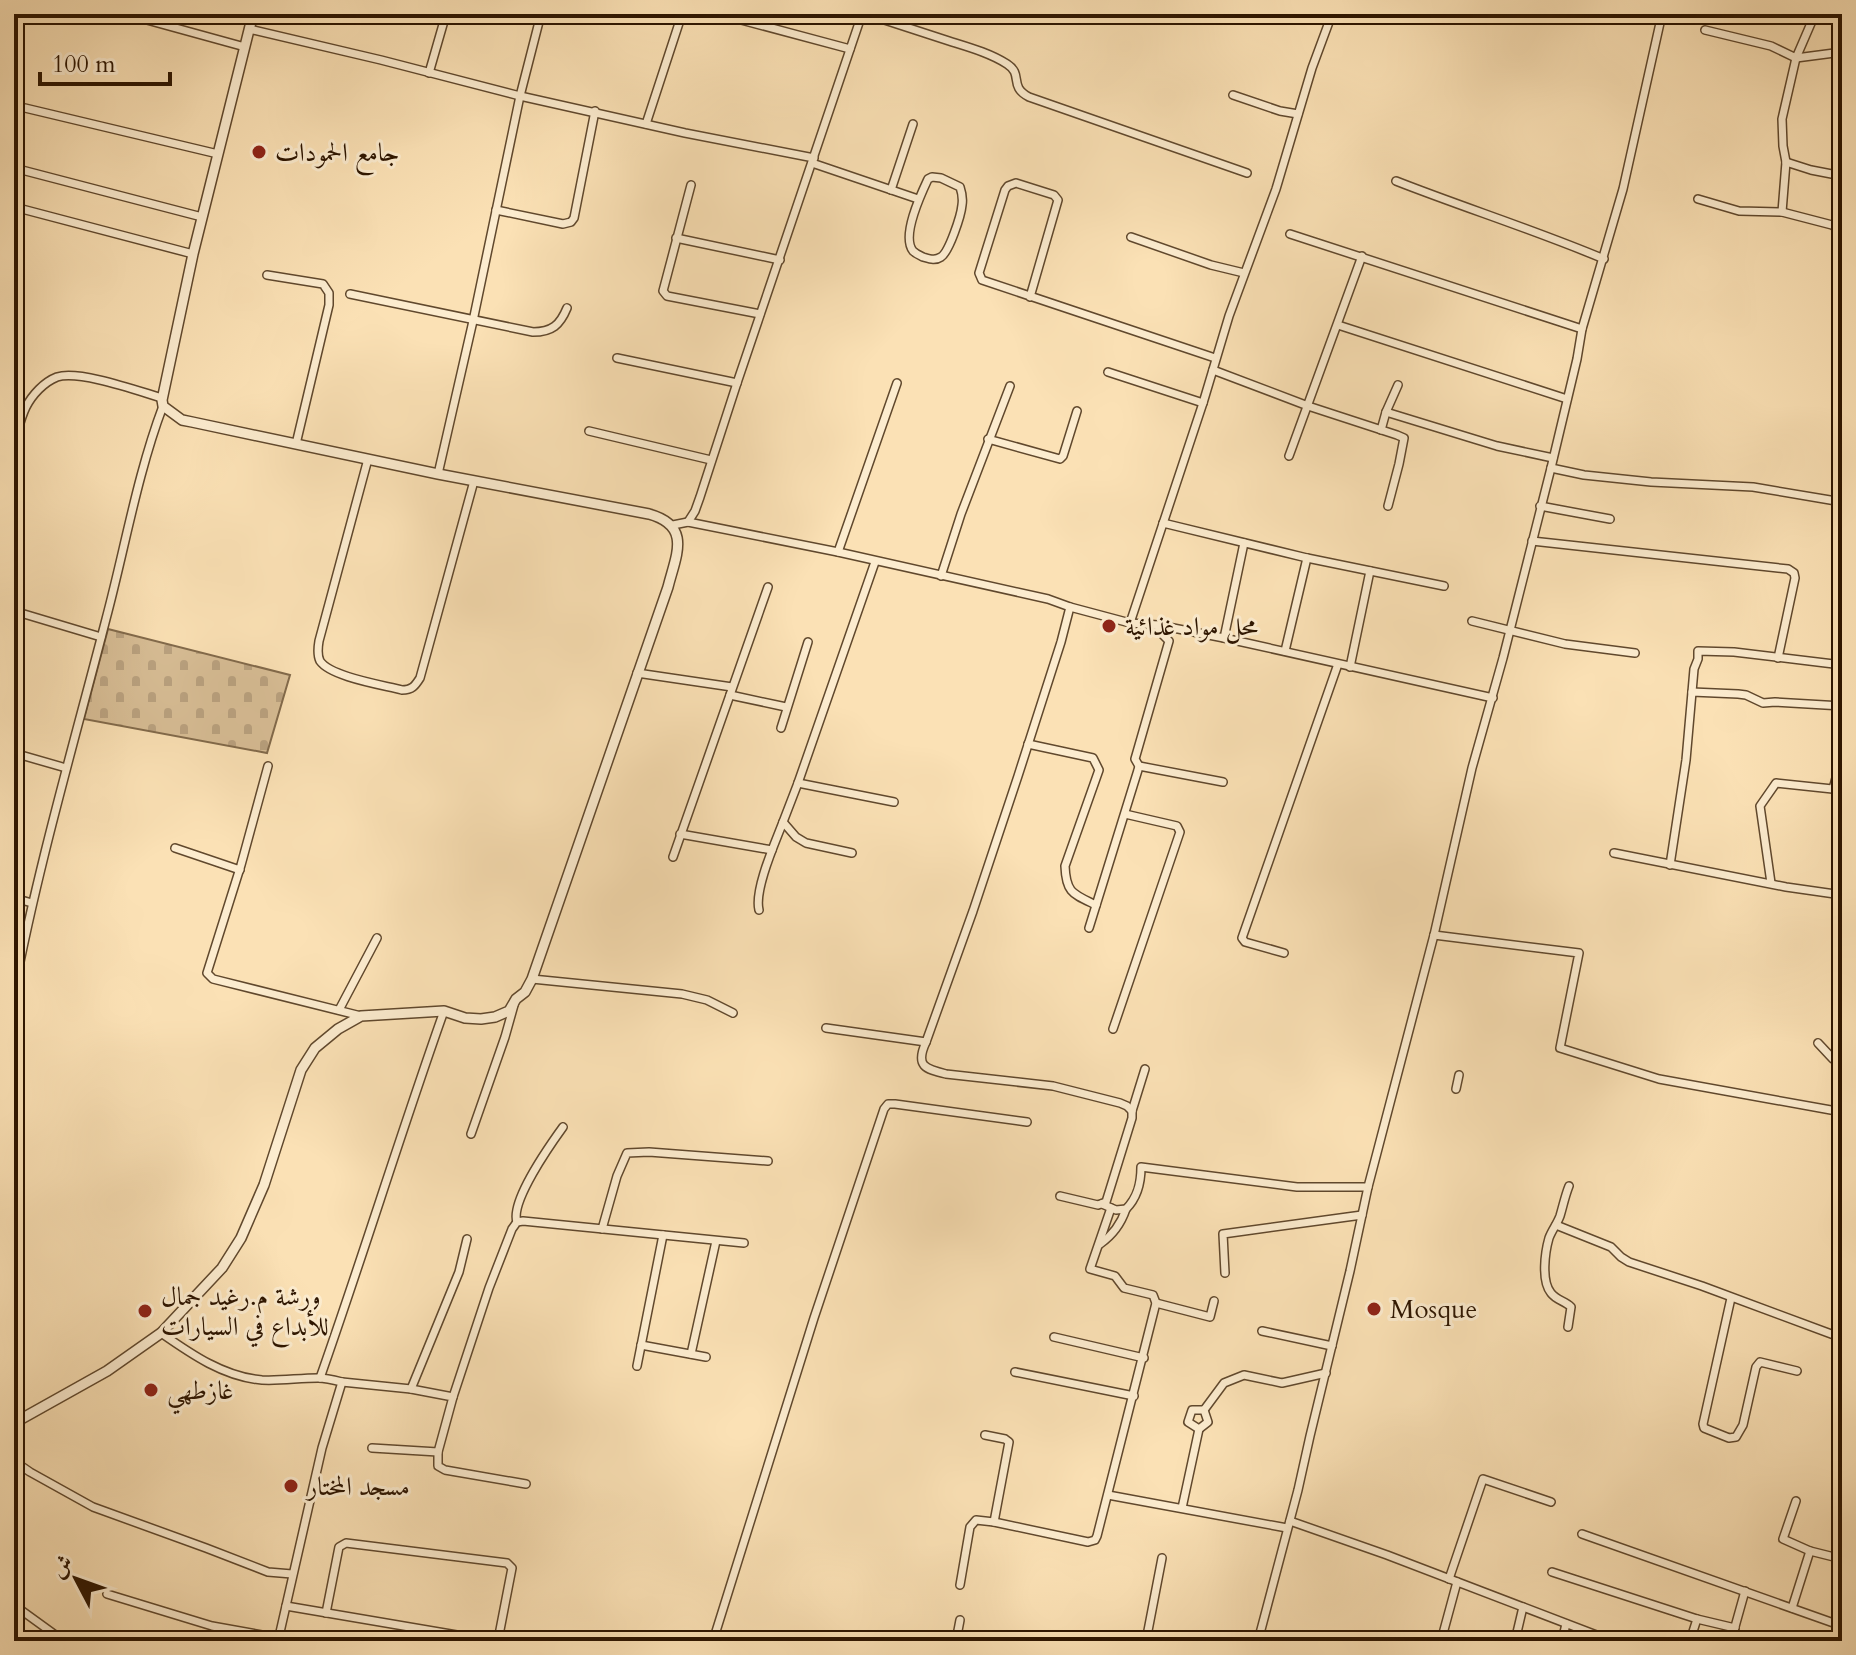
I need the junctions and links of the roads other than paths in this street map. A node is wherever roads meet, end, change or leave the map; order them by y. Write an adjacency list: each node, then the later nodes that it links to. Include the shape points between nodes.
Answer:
1 (125, 14): 13 (street)
2 (253, 14): 11 (street)
3 (446, 14): 17 (street)
4 (541, 14): 19 (street)
5 (682, 14): 23 (street)
6 (719, 14): 14 (street)
7 (864, 14): 14 (street); 29 (street, via 1009,65 1016,88 1029,97)
8 (1332, 14): 22 (street)
9 (1662, 14): 46 (street)
10 (1815, 14): 16 (street)
11 (249, 29): 13 (street); 17 (street)
12 (1705, 30): 16 (street, via 1771,46)
13 (245, 47): 25 (street)
14 (850, 49): 26 (street)
15 (1842, 52): 16 (street)
16 (1796, 58): 27 (street, via 1782,119)
17 (429, 73): 19 (street)
18 (1233, 95): 22 (street)
19 (520, 96): 21 (street); 37 (street)
20 (25, 108): 25 (street)
21 (595, 111): 23 (street); 37 (street, via 571,222)
22 (1298, 114): 48 (street)
23 (646, 124): 26 (street)
24 (913, 124): 33 (street)
25 (218, 154): 39 (street)
26 (813, 161): 33 (street); 47 (street)
27 (1786, 162): 30 (street); 38 (street)
28 (18, 169): 39 (street)
29 (1247, 173)
30 (1842, 176)
31 (1396, 181): 46 (street)
32 (691, 185): 43 (street)
33 (891, 190): 34 (street)
34 (918, 199): 34 (street, via 932,177 960,187 962,205 947,252 939,258 931,260 910,247)
35 (1698, 199): 38 (street, via 1739,211)
36 (22, 209): 44 (street)
37 (496, 210): 54 (street)
38 (1782, 212): 40 (street)
39 (202, 217): 44 (street)
40 (1842, 232)
41 (1290, 234): 45 (street)
42 (1131, 237): 48 (street)
43 (676, 238): 47 (street); 53 (street, via 664,294)
44 (193, 254): 66 (street)
45 (1362, 256): 55 (street); 56 (street)
46 (1604, 259): 56 (street)
47 (780, 260): 53 (street)
48 (1244, 273): 58 (street)
49 (267, 275): 75 (street, via 323,284 329,293)
50 (350, 294): 54 (street)
51 (1030, 297): 51 (street, via 979,276 1005,190 1016,183 1058,200); 58 (street)
52 (567, 308): 54 (street, via 559,324 544,332)
53 (760, 314): 61 (street)
54 (473, 321): 81 (street)
55 (1338, 325): 65 (street); 68 (street)
56 (1582, 329): 65 (street)
57 (617, 358): 61 (street)
58 (1215, 358): 59 (street)
59 (1213, 370): 67 (street); 68 (street)
60 (1108, 372): 67 (street)
61 (737, 383): 79 (street)
62 (897, 383): 92 (street)
63 (1398, 385): 70 (street)
64 (1010, 386): 73 (street)
65 (1567, 399): 77 (street)
66 (163, 402): 74 (street, via 84,377 60,376 34,394); 75 (street, via 182,420); 105 (street)
67 (1203, 403): 88 (street)
68 (1308, 406): 71 (street); 76 (street)
69 (1077, 411): 73 (street, via 1060,459)
70 (1386, 412): 71 (street); 77 (street)
71 (1381, 430): 84 (street, via 1404,438)
72 (589, 431): 79 (street)
73 (988, 439): 96 (street)
74 (14, 444)
75 (296, 444): 78 (street)
76 (1289, 456)
77 (1553, 458): 80 (street)
78 (368, 459): 81 (street); 82 (street, via 318,655 336,672 402,690 420,678)
79 (711, 460): 87 (street)
80 (1551, 468): 83 (street, via 1651,482 1753,487); 85 (street)
81 (438, 474): 82 (street)
82 (474, 481): 89 (street, via 649,514)
83 (1842, 502)
84 (1388, 506)
85 (1540, 506): 86 (street); 90 (street)
86 (1610, 519)
87 (688, 522): 89 (street); 92 (street)
88 (1163, 523): 91 (street); 102 (street)
89 (673, 525): 114 (street, via 678,545 668,587)
90 (1532, 541): 104 (street); 110 (street, via 1788,569 1795,578)
91 (1244, 543): 93 (street); 106 (street)
92 (838, 552): 94 (street)
93 (1307, 558): 95 (street); 108 (street)
94 (875, 562): 96 (street); 128 (street)
95 (1370, 571): 97 (street); 113 (street)
96 (941, 576): 99 (street)
97 (1444, 586)
98 (768, 587): 115 (street)
99 (1070, 607): 102 (street); 121 (street)
100 (14, 611): 105 (street)
101 (1472, 621): 104 (street)
102 (1130, 623): 103 (street)
103 (1158, 625): 106 (street); 125 (street, via 1169,641 1135,759)
104 (1510, 630): 109 (street); 117 (street)
105 (101, 637): 126 (street)
106 (1224, 638): 108 (street)
107 (808, 642): 119 (street)
108 (1285, 651): 111 (street)
109 (1635, 653)
110 (1778, 658): 112 (street); 116 (street, via 1698,651)
111 (1338, 664): 113 (street); 151 (street, via 1242,938)
112 (1842, 665)
113 (1350, 667): 117 (street)
114 (637, 673): 115 (street); 152 (street)
115 (731, 691): 119 (street); 134 (street)
116 (1692, 692): 118 (street, via 1746,695 1763,703); 140 (street)
117 (1493, 698): 149 (street)
118 (1842, 706)
119 (786, 707): 120 (street)
120 (781, 728)
121 (1028, 744): 146 (street, via 1093,758 1099,770 1065,866 1071,893); 161 (street)
122 (14, 753): 126 (street)
123 (1842, 756): 129 (street)
124 (268, 766): 141 (street)
125 (1139, 766): 127 (street); 132 (street)
126 (66, 768): 145 (street)
127 (1223, 782)
128 (798, 783): 131 (street); 133 (street)
129 (1833, 789): 130 (street); 142 (street, via 1776,783 1760,806)
130 (1842, 790)
131 (894, 802)
132 (1125, 814): 146 (street); 160 (street, via 1177,826 1180,832)
133 (783, 822): 136 (street); 137 (street, via 806,843)
134 (680, 834): 136 (street); 139 (street)
135 (175, 848): 141 (street)
136 (772, 850): 147 (street)
137 (852, 853)
138 (1614, 853): 140 (street)
139 (673, 857)
140 (1670, 865): 142 (street)
141 (240, 870): 155 (street, via 209,977)
142 (1771, 883): 143 (street)
143 (1842, 895)
144 (14, 898): 145 (street)
145 (32, 903): 153 (street)
146 (1096, 905): 148 (street)
147 (759, 910)
148 (1089, 928)
149 (1434, 935): 168 (street, via 1579,953 1560,1048 1659,1079); 174 (street)
150 (377, 938): 155 (street)
151 (1284, 953)
152 (532, 979): 154 (street); 157 (street, via 682,994)
153 (14, 992)
154 (516, 999): 156 (street, via 509,1011 495,1017 465,1018); 171 (street)
155 (339, 1010): 158 (street)
156 (444, 1011): 158 (street); 206 (street)
157 (733, 1013)
158 (361, 1016): 194 (street, via 315,1048 301,1070 241,1238 222,1268)
159 (826, 1028): 161 (street)
160 (1113, 1029)
161 (926, 1042): 167 (street, via 921,1061 929,1070 1053,1086 1120,1103)
162 (1818, 1043): 163 (street, via 1833,1059)
163 (1842, 1060)
164 (1145, 1069): 167 (street)
165 (1459, 1075): 166 (street)
166 (1456, 1089)
167 (1132, 1111): 176 (street)
168 (1842, 1112)
169 (1027, 1122): 248 (street, via 895,1104 884,1109)
170 (563, 1127): 180 (street, via 518,1205)
171 (471, 1134)
172 (768, 1161): 182 (street, via 627,1153)
173 (1569, 1186): 181 (street)
174 (1368, 1187): 178 (street, via 1297,1187 1141,1167 1136,1196); 179 (street)
175 (1060, 1196): 176 (street)
176 (1102, 1204): 177 (street)
177 (1111, 1208): 178 (street); 187 (street)
178 (1126, 1209): 187 (street, via 1112,1236)
179 (1362, 1215): 188 (street, via 1223,1234); 198 (street)
180 (517, 1222): 182 (street); 210 (street)
181 (1556, 1225): 189 (street, via 1611,1247 1629,1262); 192 (street, via 1547,1249 1546,1284 1552,1295 1571,1307)
182 (602, 1229): 183 (street)
183 (663, 1235): 185 (street); 197 (street)
184 (467, 1239): 208 (street, via 459,1272)
185 (716, 1241): 186 (street); 199 (street)
186 (744, 1243)
187 (1098, 1246): 191 (street, via 1090,1269 1115,1276 1124,1288 1153,1295)
188 (1225, 1273)
189 (1731, 1298): 196 (street); 203 (street, via 1704,1428 1736,1437 1760,1362)
190 (1214, 1301): 191 (street, via 1210,1317)
191 (1156, 1303): 201 (street)
192 (1568, 1327)
193 (1262, 1331): 198 (street)
194 (161, 1333): 206 (street, via 239,1376); 212 (street, via 107,1371)
195 (1054, 1337): 201 (street)
196 (1842, 1338)
197 (641, 1345): 199 (street); 202 (street)
198 (1332, 1346): 205 (street)
199 (691, 1354): 200 (street)
200 (706, 1357)
201 (1144, 1358): 209 (street)
202 (637, 1366)
203 (1797, 1371)
204 (1015, 1372): 209 (street)
205 (1326, 1373): 211 (street, via 1282,1383 1244,1375 1224,1383); 224 (street)
206 (320, 1378): 207 (street)
207 (342, 1382): 208 (street); 230 (street)
208 (411, 1389): 210 (street)
209 (1134, 1396): 219 (street)
210 (453, 1397): 216 (street)
211 (1204, 1410): 213 (street, via 1208,1422); 213 (street, via 1192,1410 1188,1422)
212 (14, 1423)
213 (1199, 1429): 222 (street)
214 (985, 1435): 223 (street, via 1009,1442)
215 (372, 1448): 216 (street)
216 (438, 1452): 218 (street, via 438,1466 445,1470)
217 (14, 1461): 230 (street, via 93,1507 268,1572)
218 (526, 1484)
219 (1108, 1495): 222 (street); 223 (street, via 1091,1542)
220 (1796, 1501): 226 (street, via 1783,1539)
221 (1551, 1502): 231 (street, via 1483,1479)
222 (1182, 1508): 224 (street)
223 (994, 1522): 232 (street, via 976,1520 970,1527)
224 (1289, 1525): 231 (street, via 1375,1550); 251 (street)
225 (1582, 1534): 233 (street)
226 (1810, 1551): 228 (street); 238 (street)
227 (1162, 1558): 250 (street)
228 (1842, 1559)
229 (1552, 1572): 240 (street)
230 (292, 1574): 236 (street)
231 (1453, 1581): 237 (street); 252 (street)
232 (960, 1585)
233 (1745, 1591): 238 (street); 244 (street)
234 (107, 1594): 246 (street, via 212,1626)
235 (14, 1605): 245 (street)
236 (286, 1606): 239 (street); 246 (street)
237 (1523, 1607): 242 (street); 253 (street)
238 (1792, 1608): 243 (street)
239 (326, 1613): 247 (street); 247 (street, via 341,1544 507,1563 512,1568 499,1635)
240 (1697, 1619): 244 (street); 256 (street)
241 (960, 1620): 249 (street)
242 (1566, 1624): 254 (street); 255 (street)
243 (1842, 1626)
244 (1735, 1628): 257 (street)
245 (54, 1634)
246 (278, 1639)
247 (493, 1641)
248 (713, 1641)
249 (956, 1641)
250 (1146, 1641)
251 (1258, 1641)
252 (1441, 1641)
253 (1515, 1641)
254 (1562, 1641)
255 (1612, 1641)
256 (1690, 1641)
257 (1731, 1641)

